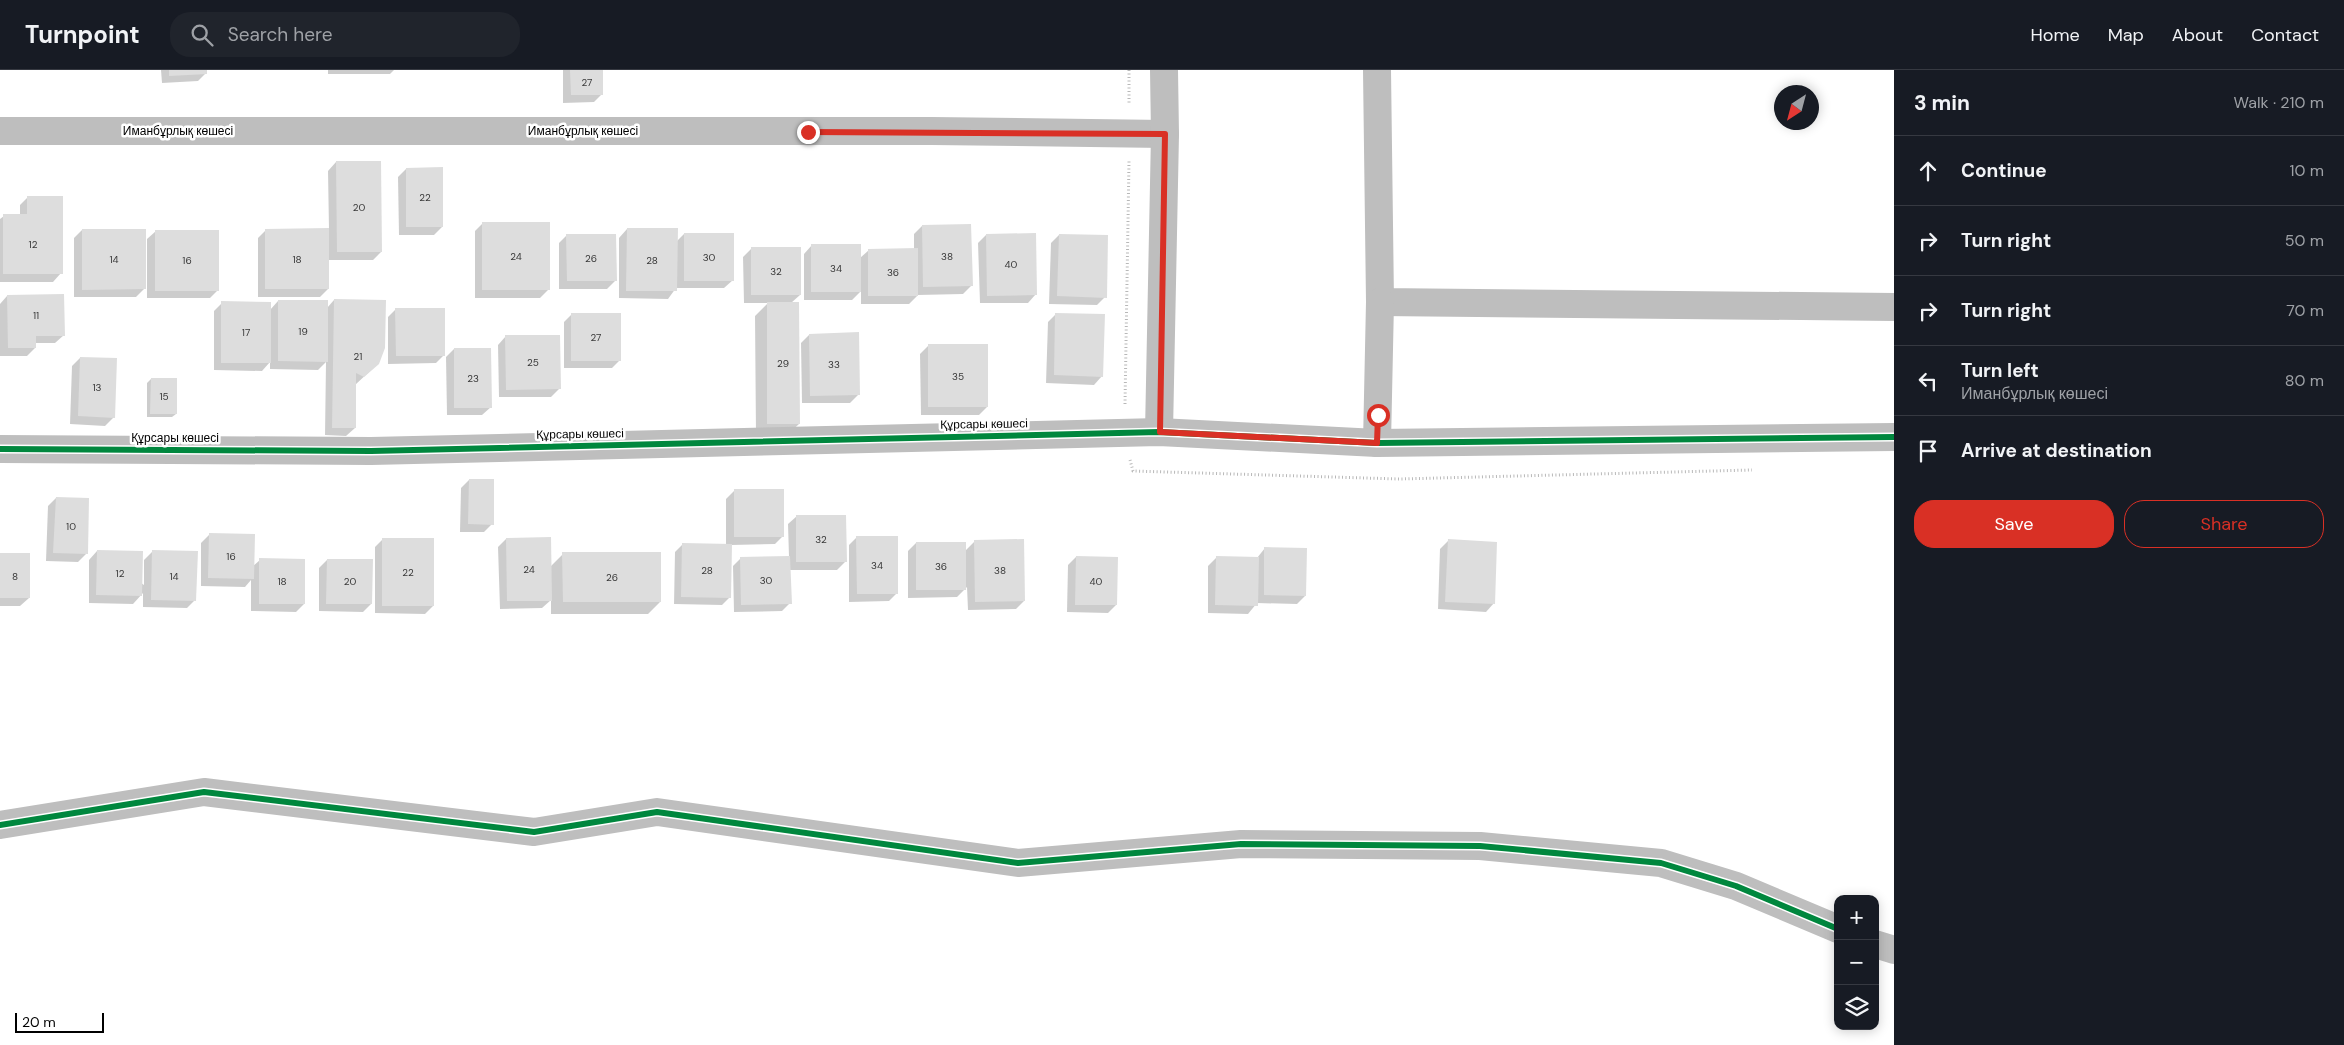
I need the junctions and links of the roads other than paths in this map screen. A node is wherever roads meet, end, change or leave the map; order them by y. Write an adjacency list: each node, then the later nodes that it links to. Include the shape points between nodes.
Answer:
1 (1164, 70): 4 (street)
2 (1377, 70): 5 (street)
3 (0, 131): 4 (street, Иманбұрлық көшесі)
4 (1165, 134): 7 (street)
5 (1380, 302): 6 (street); 9 (street)
6 (1894, 307)
7 (1160, 432): 9 (street, Құрсары көшесі); 10 (street, Құрсары көшесі, via 371,451)
8 (1894, 437): 9 (street, Құрсары көшесі)
9 (1377, 443)
10 (0, 448)
11 (0, 825): 12 (street, via 204,792 534,832 657,812 1018,863 1241,844 1480,846 1661,863 1736,886)
12 (1834, 927)
13 (1879, 945): 14 (street)
14 (1894, 950)

